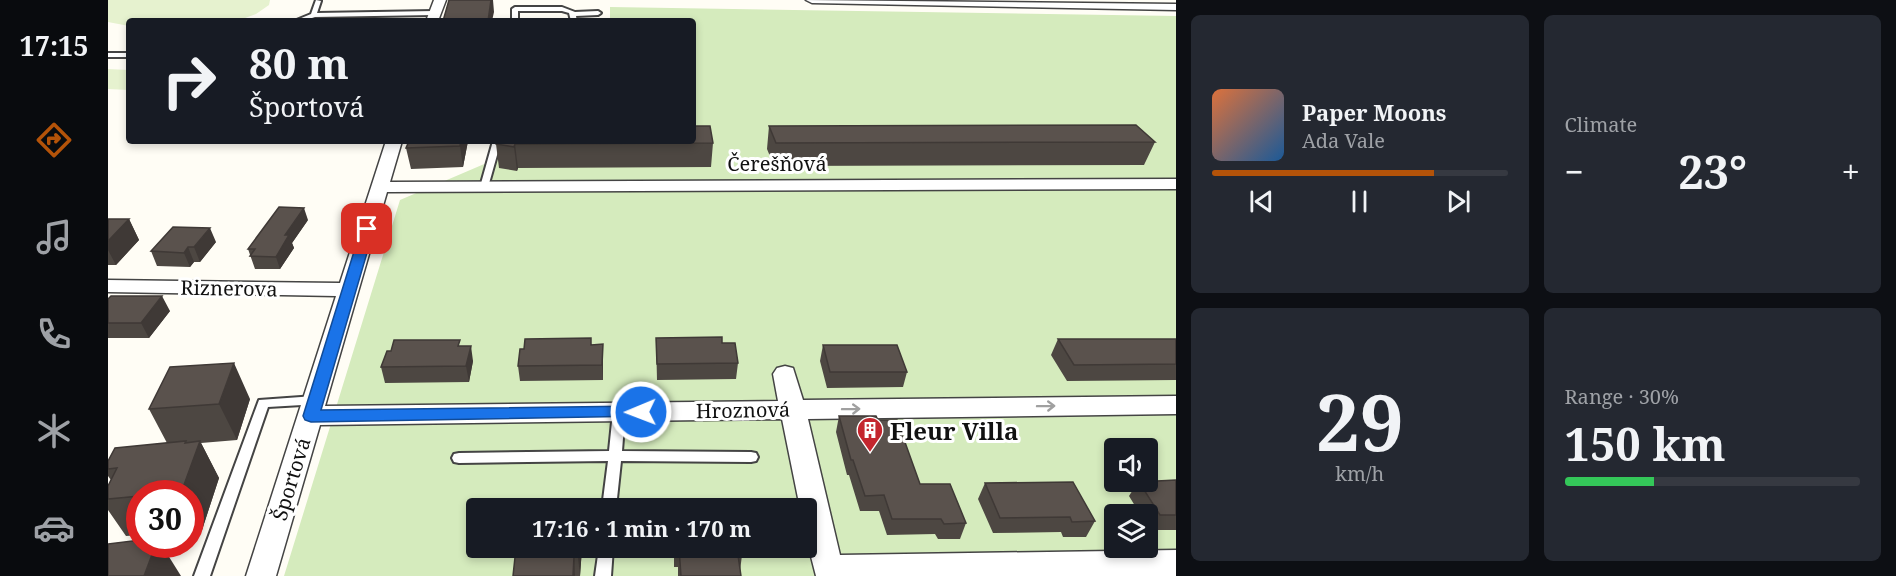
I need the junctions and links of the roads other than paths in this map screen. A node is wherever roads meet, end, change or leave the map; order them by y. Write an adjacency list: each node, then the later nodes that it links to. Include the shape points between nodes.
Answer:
1 (440, 0): 10 (street)
2 (812, 0): 4 (street)
3 (318, 1): 9 (lane)
4 (917, 1): 5 (street)
5 (983, 2): 6 (street)
6 (1176, 7)
7 (547, 10): 12 (lane, via 515,9); 13 (lane); 14 (lane, via 562,9)
8 (598, 13): 14 (lane)
9 (314, 15): 10 (lane); 11 (lane)
10 (433, 17)
11 (306, 18)
12 (515, 18)
13 (547, 18)
14 (574, 18)
15 (108, 55): 16 (lane)
16 (126, 55)
17 (393, 144): 21 (street, Športová)
18 (496, 144): 20 (lane)
19 (1176, 184): 20 (street, Čerešňová)
20 (484, 187): 21 (street, Čerešňová)
21 (379, 188): 23 (street, Športová)
22 (108, 285): 23 (street, Riznerova)
23 (350, 290): 26 (street, Športová)
24 (786, 374): 27 (street)
25 (1176, 405): 27 (street, Hroznová, one-way to 25)
26 (313, 408): 28 (street, Hroznová); 35 (lane, via 263,403); 36 (street, Športová)
27 (793, 410): 28 (street, Hroznová); 34 (street, via 828,569)
28 (619, 412): 29 (lane)
29 (615, 456): 30 (lane); 31 (lane); 32 (lane)
30 (751, 457)
31 (459, 458)
32 (610, 498)
33 (605, 558): 37 (lane)
34 (1176, 564)
35 (202, 576)
36 (261, 576)
37 (603, 576)

